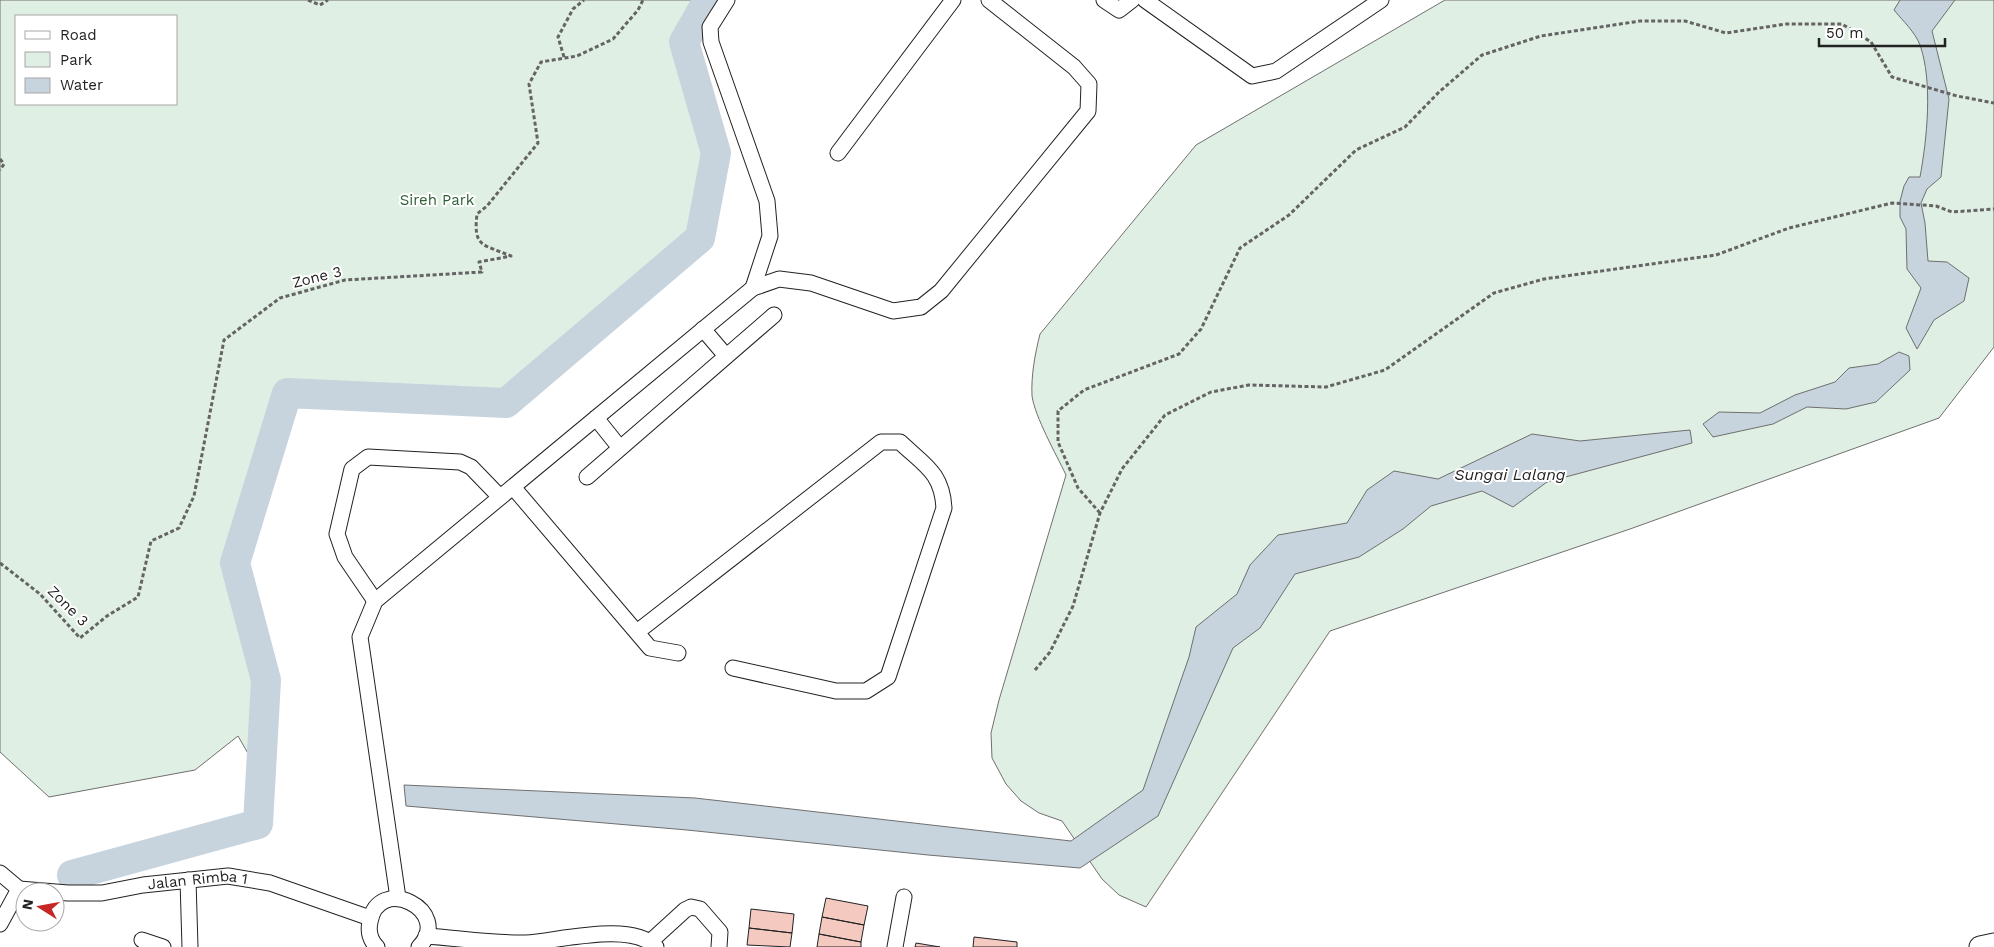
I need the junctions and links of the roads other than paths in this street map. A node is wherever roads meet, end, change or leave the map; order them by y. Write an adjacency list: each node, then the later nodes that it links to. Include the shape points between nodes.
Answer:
1 (727, 0): 9 (street, via 710,26 711,42 767,201 770,236)
2 (952, 0): 8 (street)
3 (990, 0): 9 (street, via 1074,67 1089,84 1088,111 941,291 921,307 893,311 810,283 779,279)
4 (1104, 0): 5 (street, via 1119,10)
5 (1132, 0)
6 (1145, 0): 7 (street, via 1252,76 1276,71)
7 (1381, 0)
8 (838, 153)
9 (753, 288): 11 (street)
10 (774, 315): 12 (street)
11 (703, 329): 12 (street); 13 (street)
12 (726, 356): 14 (street)
13 (596, 418): 14 (street); 16 (street)
14 (620, 448): 15 (street)
15 (587, 477)
16 (513, 486): 17 (street); 19 (street)
17 (500, 497): 18 (street); 18 (street, via 471,467 460,462 368,457 352,469 337,534 345,557)
18 (376, 601): 28 (street, via 360,637)
19 (637, 632): 20 (street, via 650,648); 21 (street, via 881,442 900,442 937,477 944,508 888,677 866,691 836,691)
20 (678, 653)
21 (733, 668)
22 (0, 873): 24 (street)
23 (188, 880): 25 (street, Jalan Rimba 1, via 102,893); 29 (street, Jalan Rimba 1, via 228,876 270,883); 36 (street)
24 (15, 885)
25 (65, 893)
26 (904, 897): 39 (street)
27 (15, 898): 30 (street)
28 (398, 898): 29 (street, via 381,904); 32 (street, via 422,910 427,928)
29 (370, 918): 37 (street, via 370,936)
30 (0, 924)
31 (142, 940): 35 (street)
32 (423, 942): 33 (street, via 524,943 619,934 636,936)
33 (653, 944): 38 (street, via 691,907 700,909 720,932)
34 (1994, 944): 40 (street)
35 (163, 947)
36 (190, 947)
37 (376, 947)
38 (719, 947)
39 (895, 947)
40 (1980, 947)

